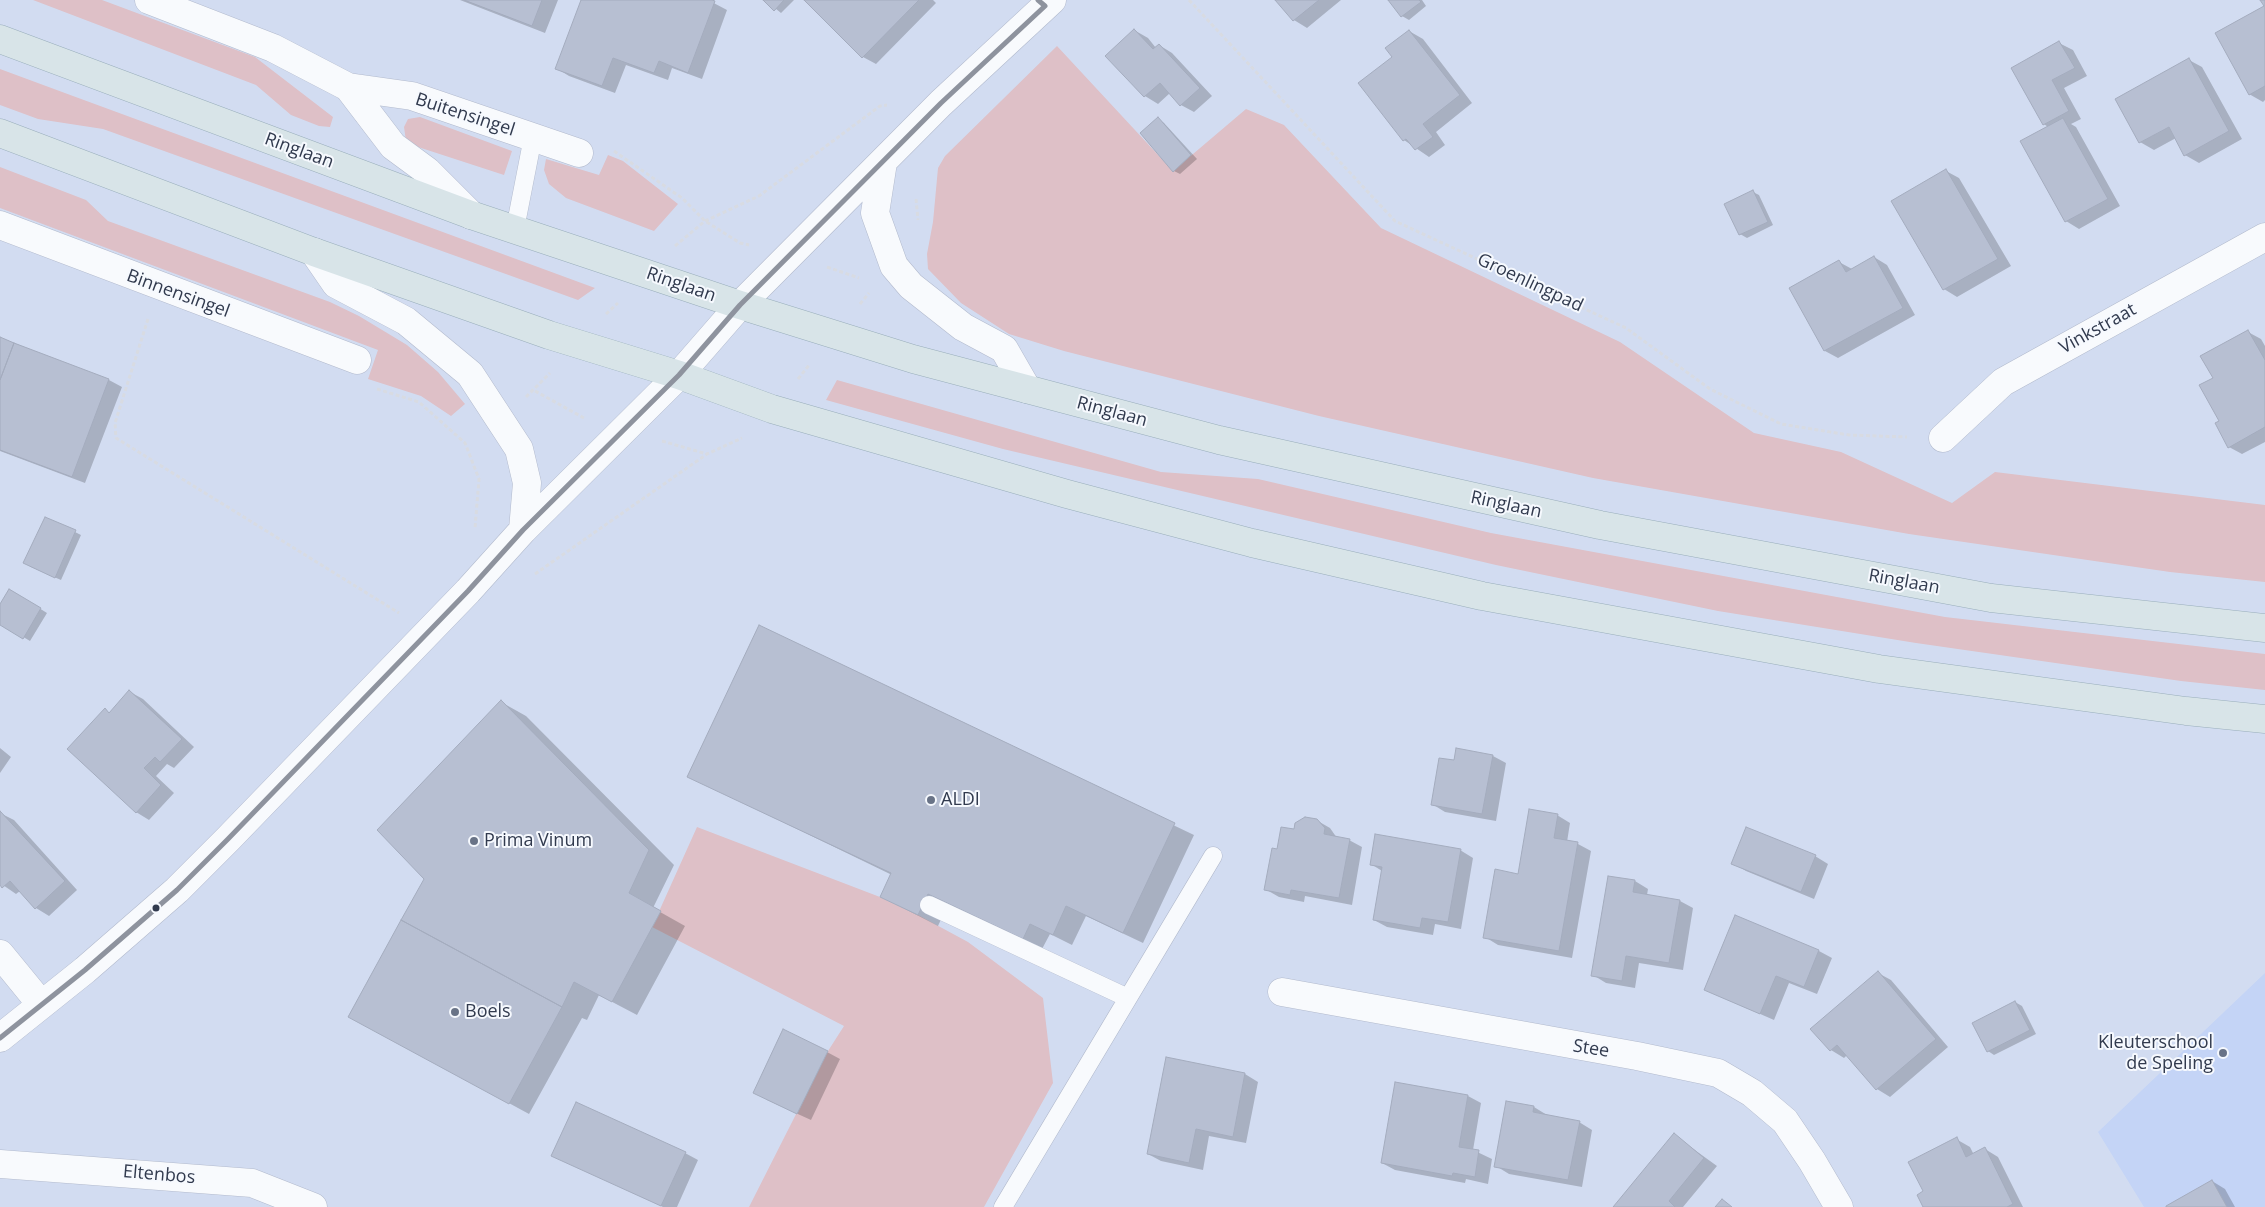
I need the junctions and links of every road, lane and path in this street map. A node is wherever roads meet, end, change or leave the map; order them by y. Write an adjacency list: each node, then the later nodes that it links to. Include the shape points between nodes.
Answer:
1 (149, 0): 5 (street, Buitensingel, via 273,48)
2 (1188, 0): 29 (path, Groenlingpad, via 1395,221 1626,328 1710,389 1781,424 1849,435)
3 (1045, 2): 6 (street)
4 (0, 38): 13 (highway, Ringlaan)
5 (348, 87): 8 (street, Buitensingel, via 412,96); 13 (street, Buitensingel, via 393,146 427,171)
6 (941, 103): 12 (street); 14 (path, via 880,106 759,196)
7 (0, 133): 9 (highway)
8 (533, 137): 11 (street, Buitensingel); 16 (lane)
9 (35, 146): 10 (street); 18 (highway)
10 (0, 148)
11 (579, 153): 14 (path, via 613,150 682,198)
12 (883, 162): 19 (street); 27 (street, via 875,213 894,266 911,286 962,327 1004,349)
13 (471, 215): 16 (highway, Ringlaan)
14 (705, 221): 19 (path, via 740,243); 20 (path, via 681,239)
15 (0, 226): 22 (street, Binnensingel)
16 (515, 229): 20 (highway, Ringlaan)
17 (2265, 237): 29 (street, Vinkstraat, via 2003,382)
18 (314, 252): 24 (highway); 30 (street, via 336,284 406,321 470,374 519,449 527,483)
19 (790, 256): 21 (path); 23 (street)
20 (649, 274): 23 (highway, Ringlaan); 24 (path)
21 (868, 281)
22 (159, 286): 25 (street, Binnensingel); 33 (path, via 115,423 116,438)
23 (740, 305): 26 (street); 27 (highway, Ringlaan, via 913,359)
24 (576, 342): 26 (highway); 28 (path)
25 (357, 360): 31 (path, via 365,385 420,402 465,443 479,479 476,525)
26 (679, 375): 30 (street); 34 (highway, via 772,409 1067,494 1252,543 1482,596 1878,669)
27 (1027, 389): 32 (highway, Ringlaan, via 1360,473 1755,556 1991,598)
28 (535, 391)
29 (1943, 438)
30 (523, 530): 33 (street)
31 (471, 533)
32 (2265, 628)
33 (429, 631): 40 (street, via 183,883 86,970)
34 (2265, 719)
35 (1213, 856): 39 (lane)
36 (929, 905): 39 (lane)
37 (0, 954): 40 (street)
38 (1282, 992): 45 (street, Stee, via 1637,1056 1718,1074 1752,1094 1784,1121)
39 (1128, 998): 44 (lane)
40 (41, 1004): 41 (street)
41 (0, 1038)
42 (0, 1164): 43 (street, Eltenbos, via 252,1183)
43 (313, 1207)
44 (1003, 1207)
45 (1838, 1207)

